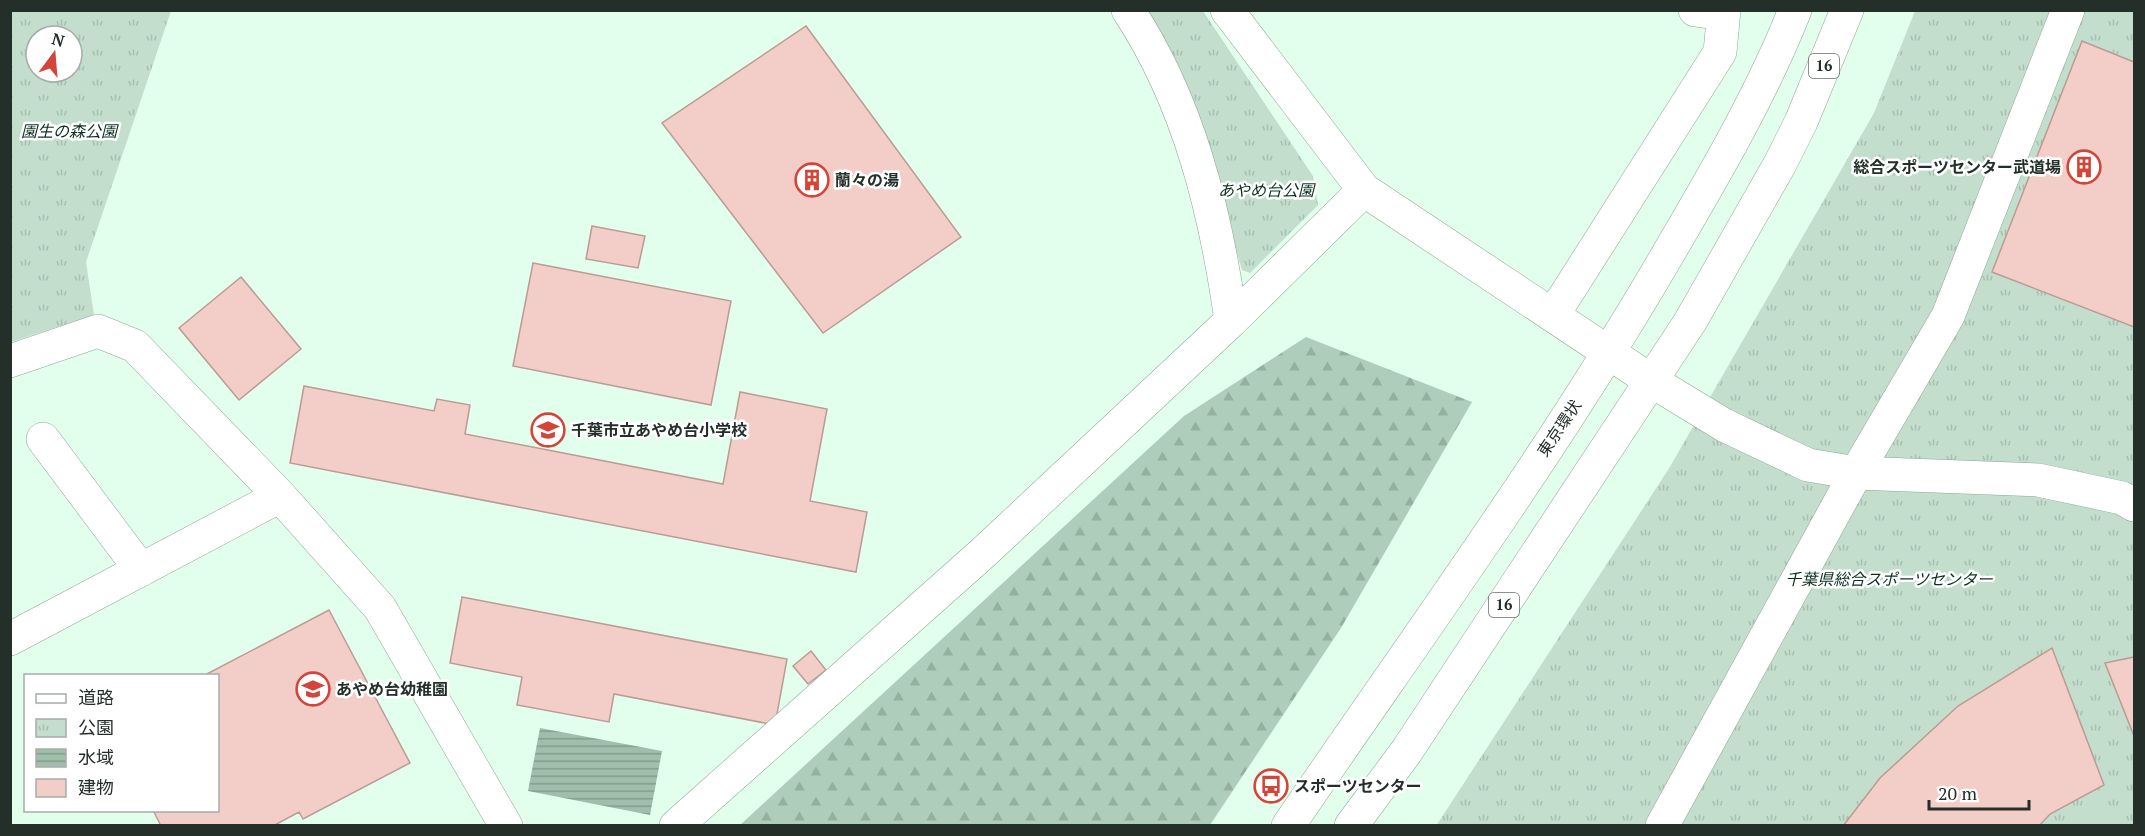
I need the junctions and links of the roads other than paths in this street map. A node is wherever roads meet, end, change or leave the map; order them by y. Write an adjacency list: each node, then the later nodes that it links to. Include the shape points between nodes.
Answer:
1 (1128, 10): 9 (main road, via 1147,39 1186,124 1222,259)
2 (1227, 10): 7 (main road)
3 (1795, 10): 10 (main road, 東京環状, via 1783,42 1721,164)
4 (1847, 10): 12 (main road, 16, via 1780,164 1690,322)
5 (2068, 10): 14 (main road, via 1948,316)
6 (1714, 12): 8 (main road, via 1720,52)
7 (1364, 190): 8 (main road); 9 (main road)
8 (1553, 315): 10 (main road)
9 (1231, 321): 20 (main road, via 983,553)
10 (1610, 353): 12 (main road); 21 (main road, 東京環状)
11 (10, 362): 15 (main road, via 98,331 135,346)
12 (1650, 380): 14 (main road, via 1724,425 1808,465); 22 (main road, 16, via 1425,723)
13 (43, 439): 17 (main road)
14 (1856, 473): 16 (main road, via 2038,480 2121,498); 23 (main road)
15 (280, 496): 17 (main road); 19 (main road, via 380,608)
16 (2134, 505)
17 (141, 570): 18 (main road)
18 (10, 639)
19 (506, 825)
20 (676, 825)
21 (1288, 825)
22 (1352, 825)
23 (1662, 825)

